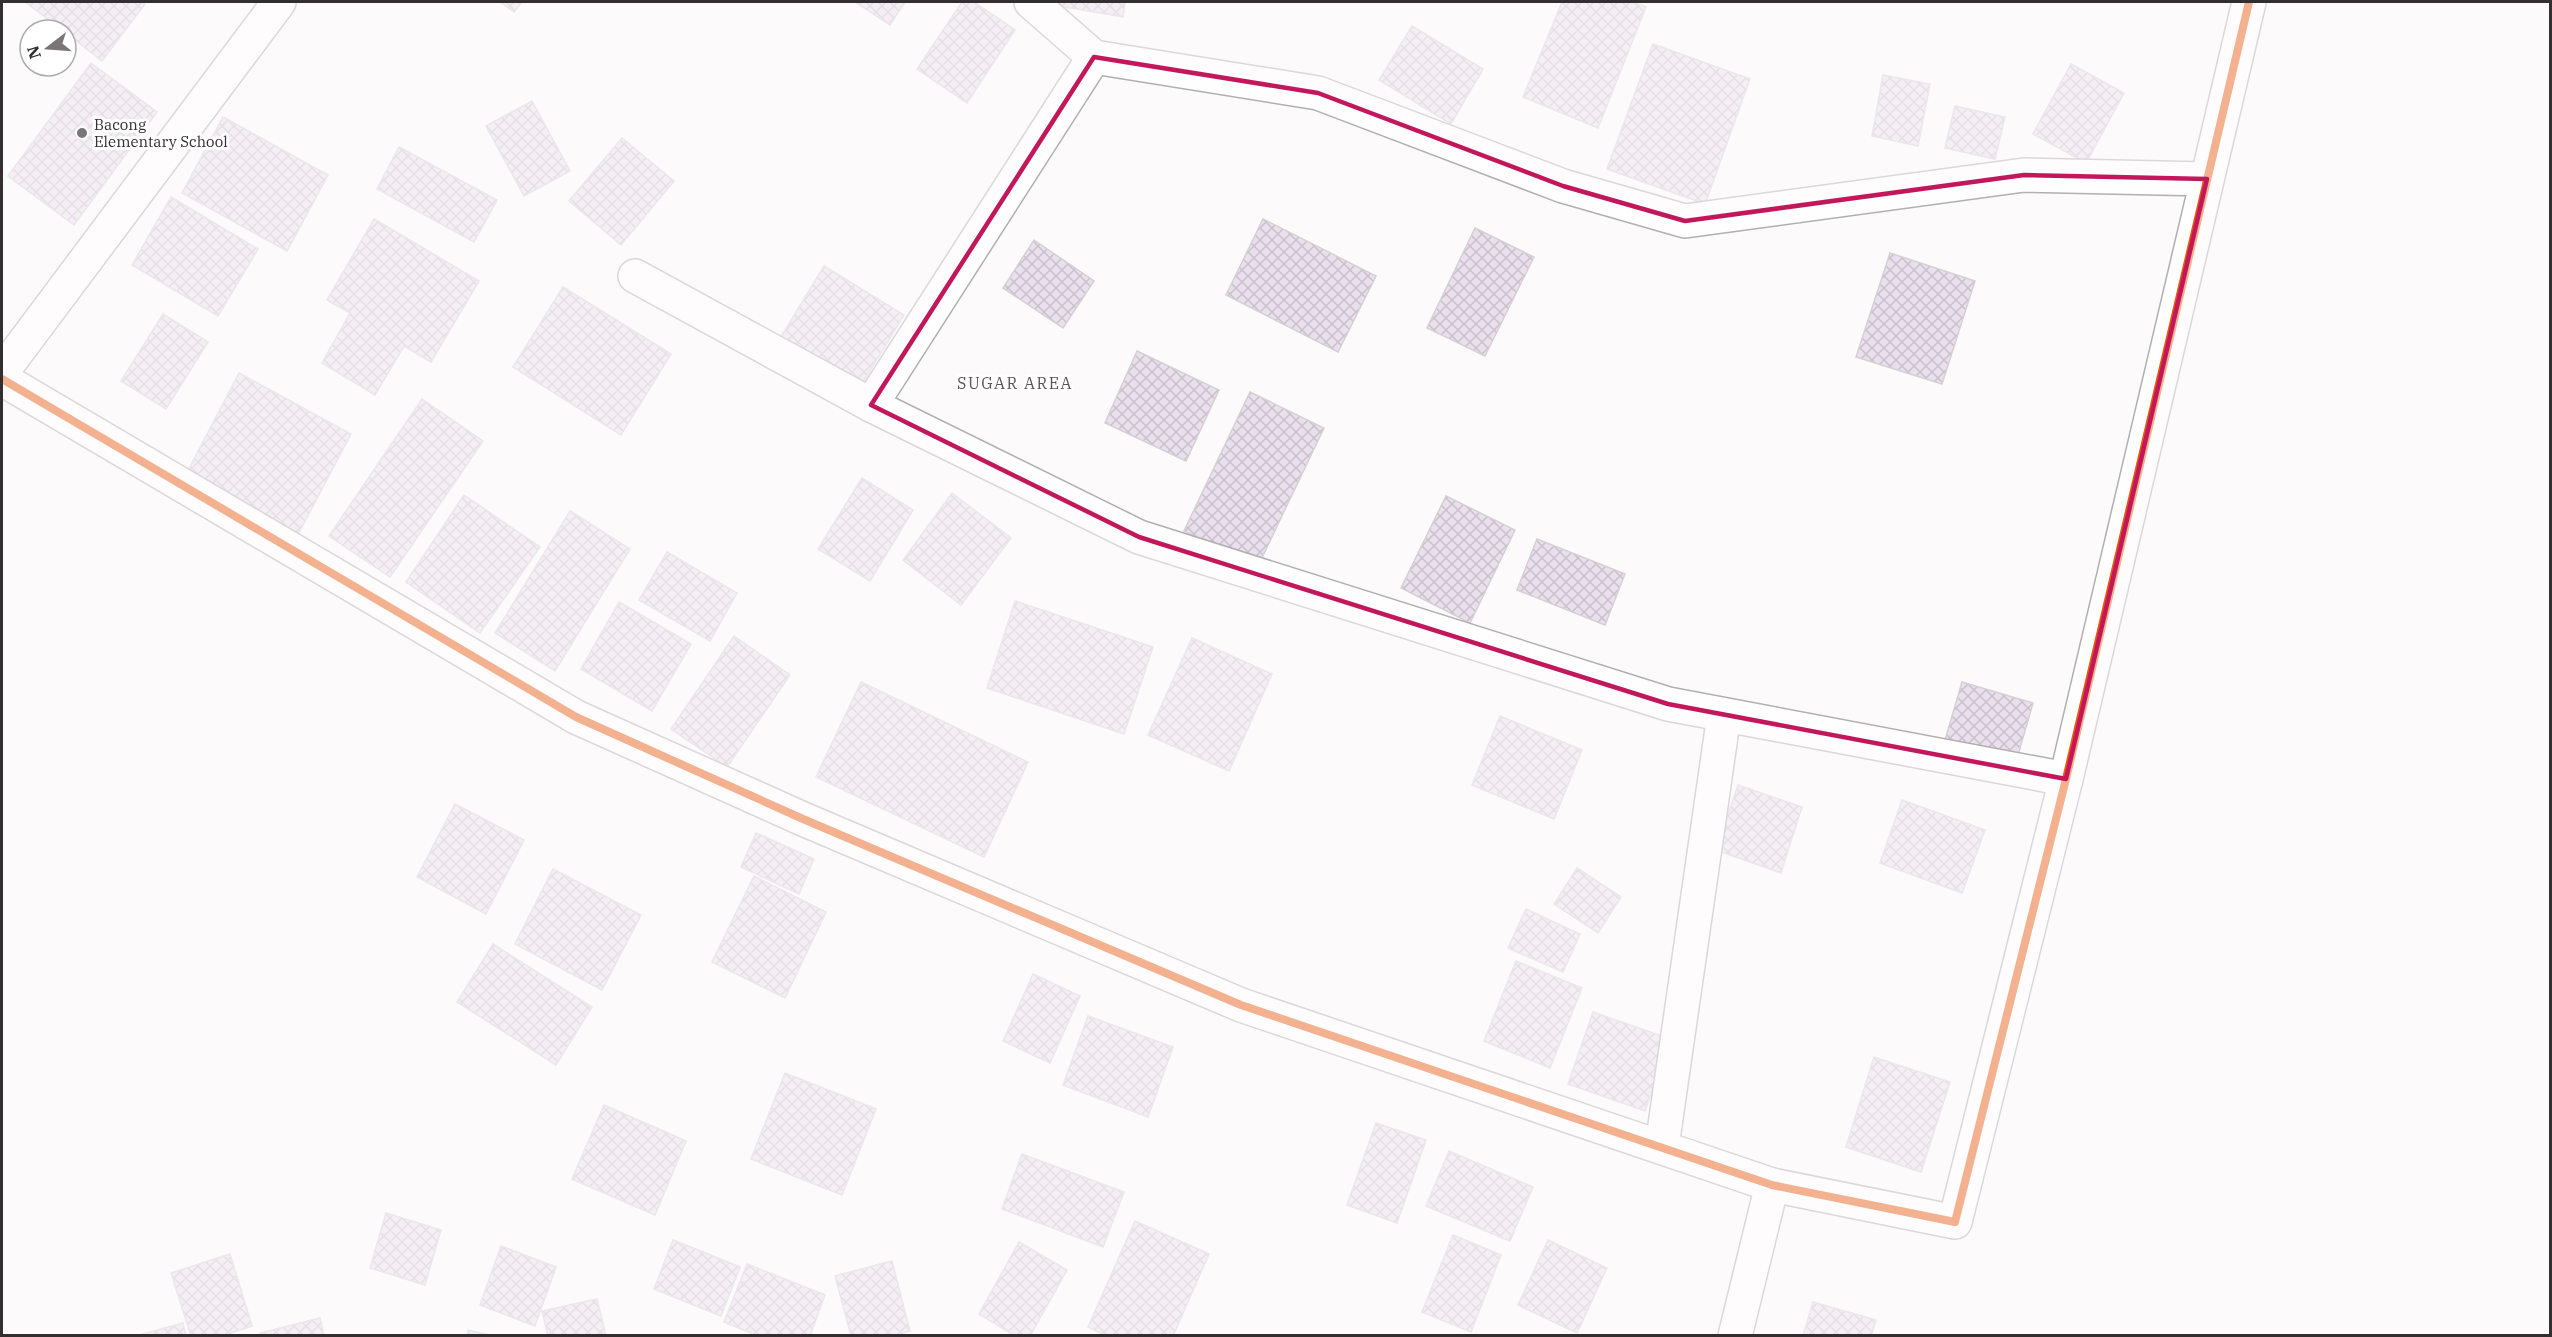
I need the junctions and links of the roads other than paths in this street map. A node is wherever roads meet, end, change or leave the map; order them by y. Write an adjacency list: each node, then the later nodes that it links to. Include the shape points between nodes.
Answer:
1 (279, 2): 7 (street)
2 (1031, 2): 4 (street)
3 (2249, 2): 5 (street)
4 (1094, 57): 5 (street, via 1318,93 1563,186 1685,221 2024,175); 9 (street)
5 (2207, 179): 11 (street)
6 (635, 276): 9 (street)
7 (2, 372)
8 (2, 379): 12 (street, via 576,717 803,819 1241,1005)
9 (872, 405): 10 (street, via 1139,537 1668,704)
10 (1724, 715): 11 (street); 12 (street)
11 (2066, 779): 13 (street, via 1955,1222)
12 (1662, 1146): 13 (street)
13 (1772, 1185): 14 (street)
14 (1735, 1335)

